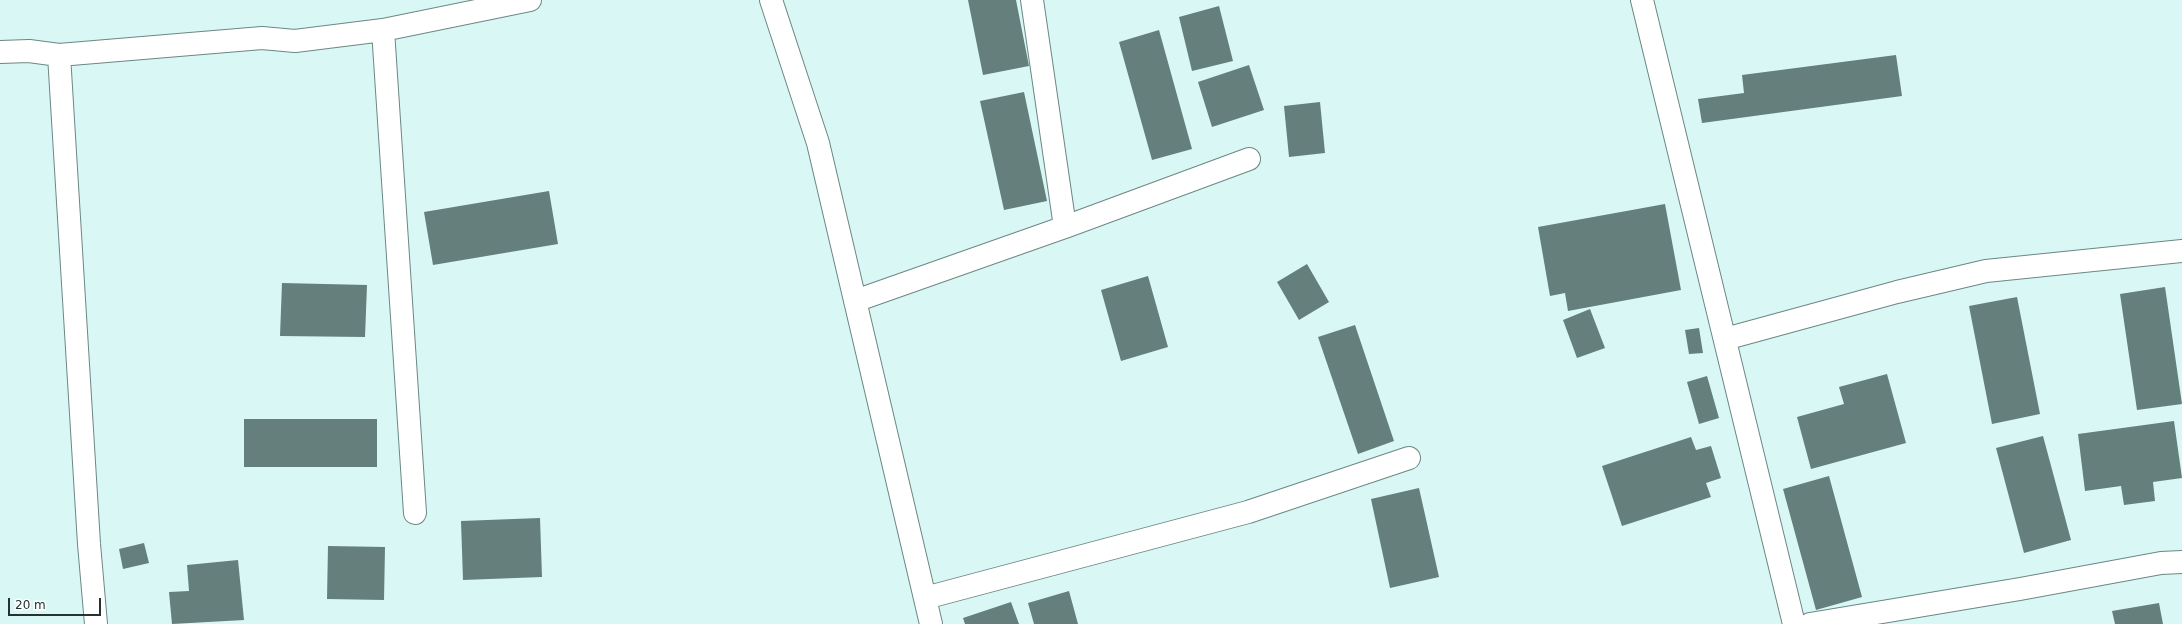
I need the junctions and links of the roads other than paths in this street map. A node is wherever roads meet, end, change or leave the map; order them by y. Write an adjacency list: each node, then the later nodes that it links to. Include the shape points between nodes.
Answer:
1 (530, 0): 5 (street)
2 (771, 0): 11 (street, via 818,142)
3 (1032, 0): 9 (street)
4 (1642, 0): 12 (street)
5 (383, 30): 7 (street, via 295,41 262,38); 14 (street)
6 (0, 52): 7 (street, via 29,51)
7 (59, 55): 17 (street)
8 (1249, 159): 9 (street)
9 (1065, 227): 11 (street)
10 (2182, 252): 12 (street, via 1986,271 1897,292)
11 (855, 301): 16 (street)
12 (1725, 339): 19 (street)
13 (1408, 458): 16 (street, via 1248,512)
14 (415, 513)
15 (2182, 562): 20 (street, via 2161,563)
16 (925, 598): 18 (street)
17 (96, 624)
18 (931, 624)
19 (1794, 624)
20 (1810, 624)

